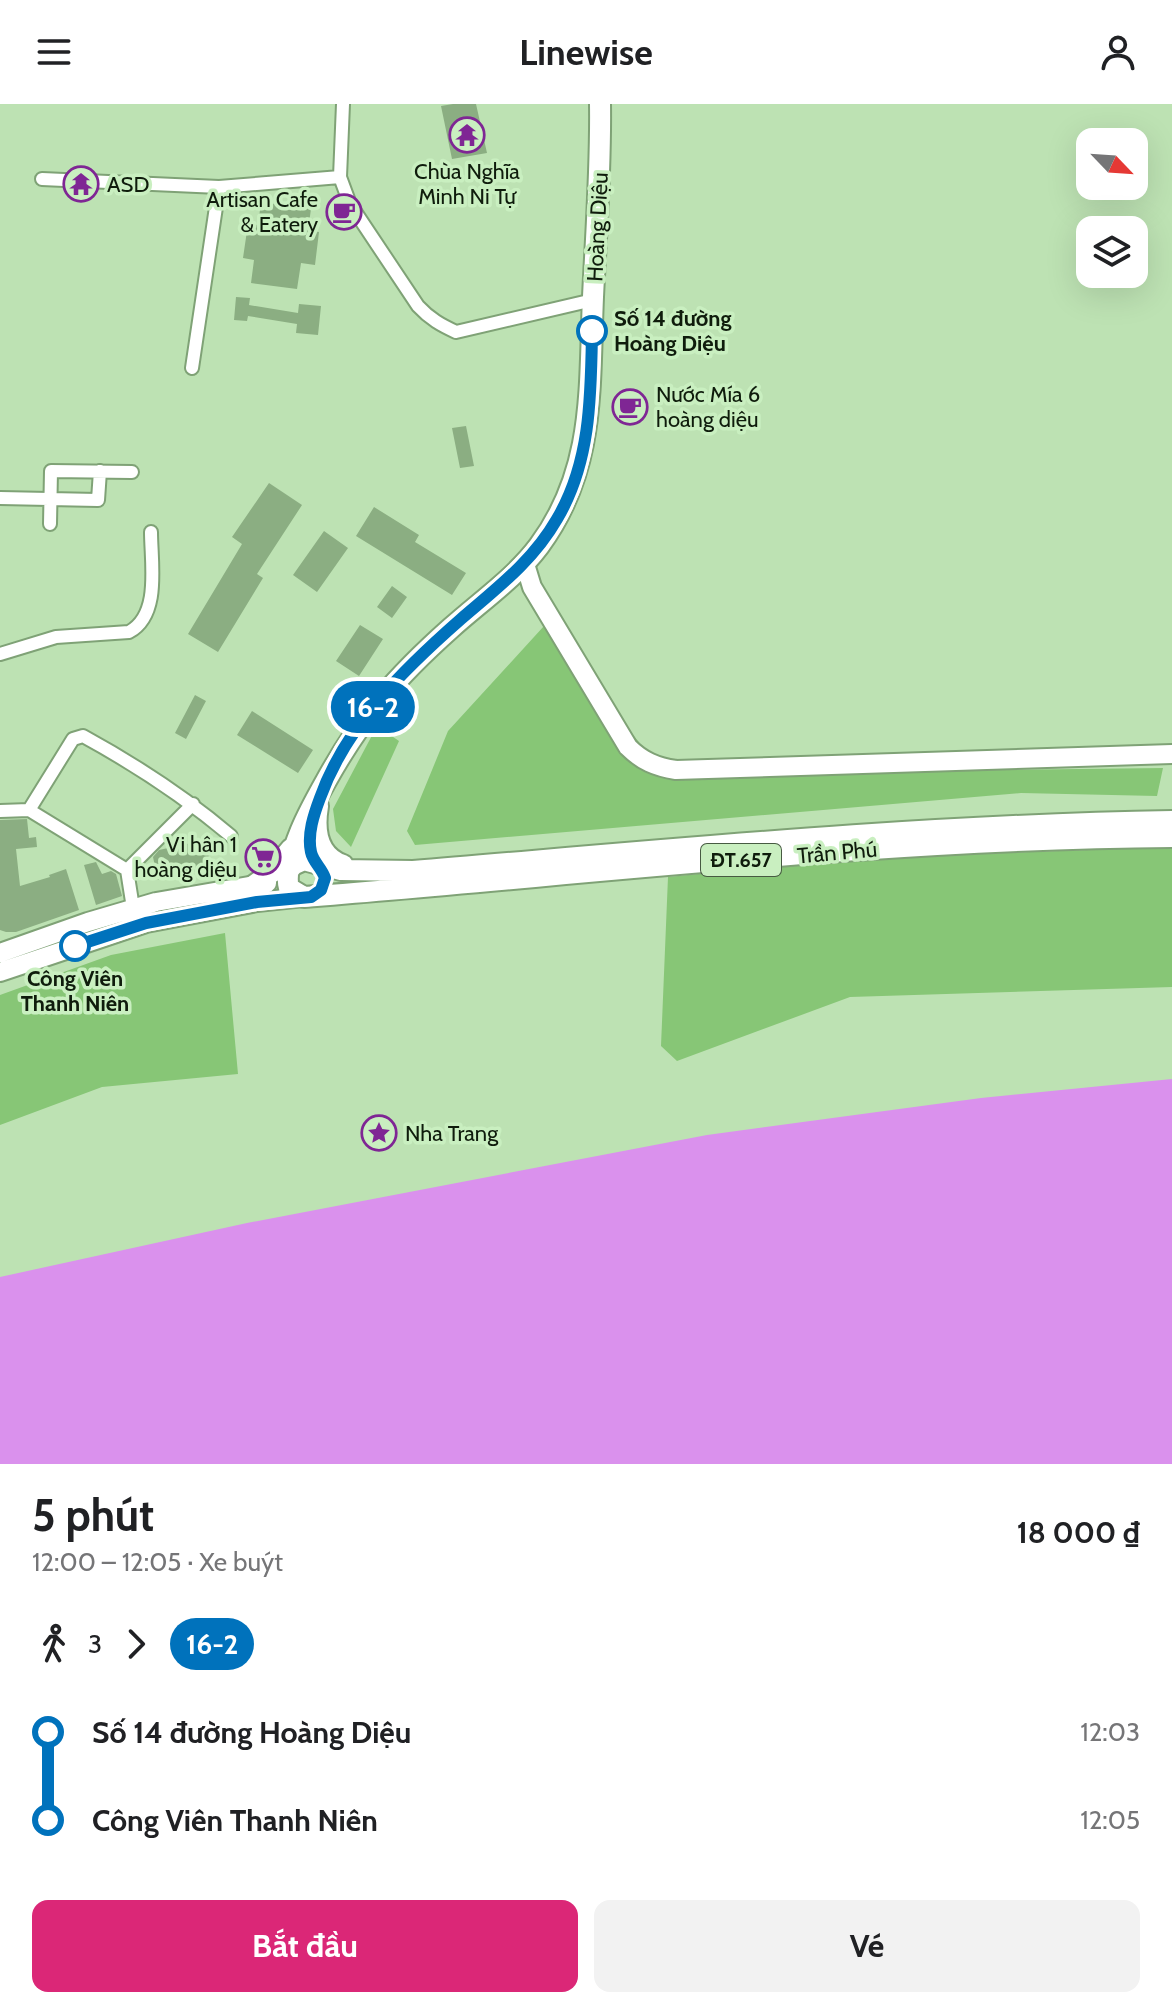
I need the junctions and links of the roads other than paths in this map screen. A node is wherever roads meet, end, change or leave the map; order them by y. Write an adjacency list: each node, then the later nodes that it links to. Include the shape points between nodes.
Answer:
1 (343, 104): 3 (street)
2 (600, 104): 6 (main road, Hoàng Diệu)
3 (340, 177): 5 (street); 6 (street, via 350,204 418,306 441,326 456,332)
4 (42, 179): 5 (street)
5 (219, 187): 7 (street)
6 (593, 300): 14 (main road, Hoàng Diệu, via 591,392 575,481 559,516)
7 (192, 368)
8 (100, 471): 9 (street); 11 (street, via 51,471); 11 (street, via 98,500)
9 (132, 472)
10 (0, 498): 11 (street)
11 (50, 499): 12 (street)
12 (50, 524)
13 (151, 532): 15 (street, via 151,596 134,629 46,639)
14 (525, 564): 16 (street, via 532,587 628,747 662,768); 17 (main road, Hoàng Diệu, via 391,685 345,745)
15 (0, 654)
16 (1172, 754)
17 (323, 790): 23 (main road, Hoàng Diệu); 25 (main road, Hoàng Diệu, via 311,839); 28 (main road, via 316,827 321,848 337,862)
18 (193, 804): 19 (street, via 134,764 77,736); 22 (street); 26 (street)
19 (29, 810): 20 (street); 26 (street)
20 (0, 811)
21 (1172, 821): 28 (main road, Trần Phú / ĐT.657, via 884,831 413,871)
22 (231, 836)
23 (299, 836): 27 (main road, Hoàng Diệu); 29 (main road, via 281,864)
24 (1172, 837): 30 (main road, Trần Phú / ĐT.657, via 883,848)
25 (316, 862): 27 (main road, ĐT.657, via 298,862); 28 (main road, Trần Phú / ĐT.657); 30 (main road, via 325,878 321,890)
26 (127, 870): 31 (street)
27 (289, 870): 29 (street, ĐT.657); 30 (main road, via 289,888)
28 (360, 870)
29 (253, 886): 31 (street, ĐT.657)
30 (308, 897): 33 (street, Trần Phú / ĐT.657, via 146,923)
31 (133, 908): 32 (street, ĐT.657)
32 (0, 953)
33 (0, 972)

